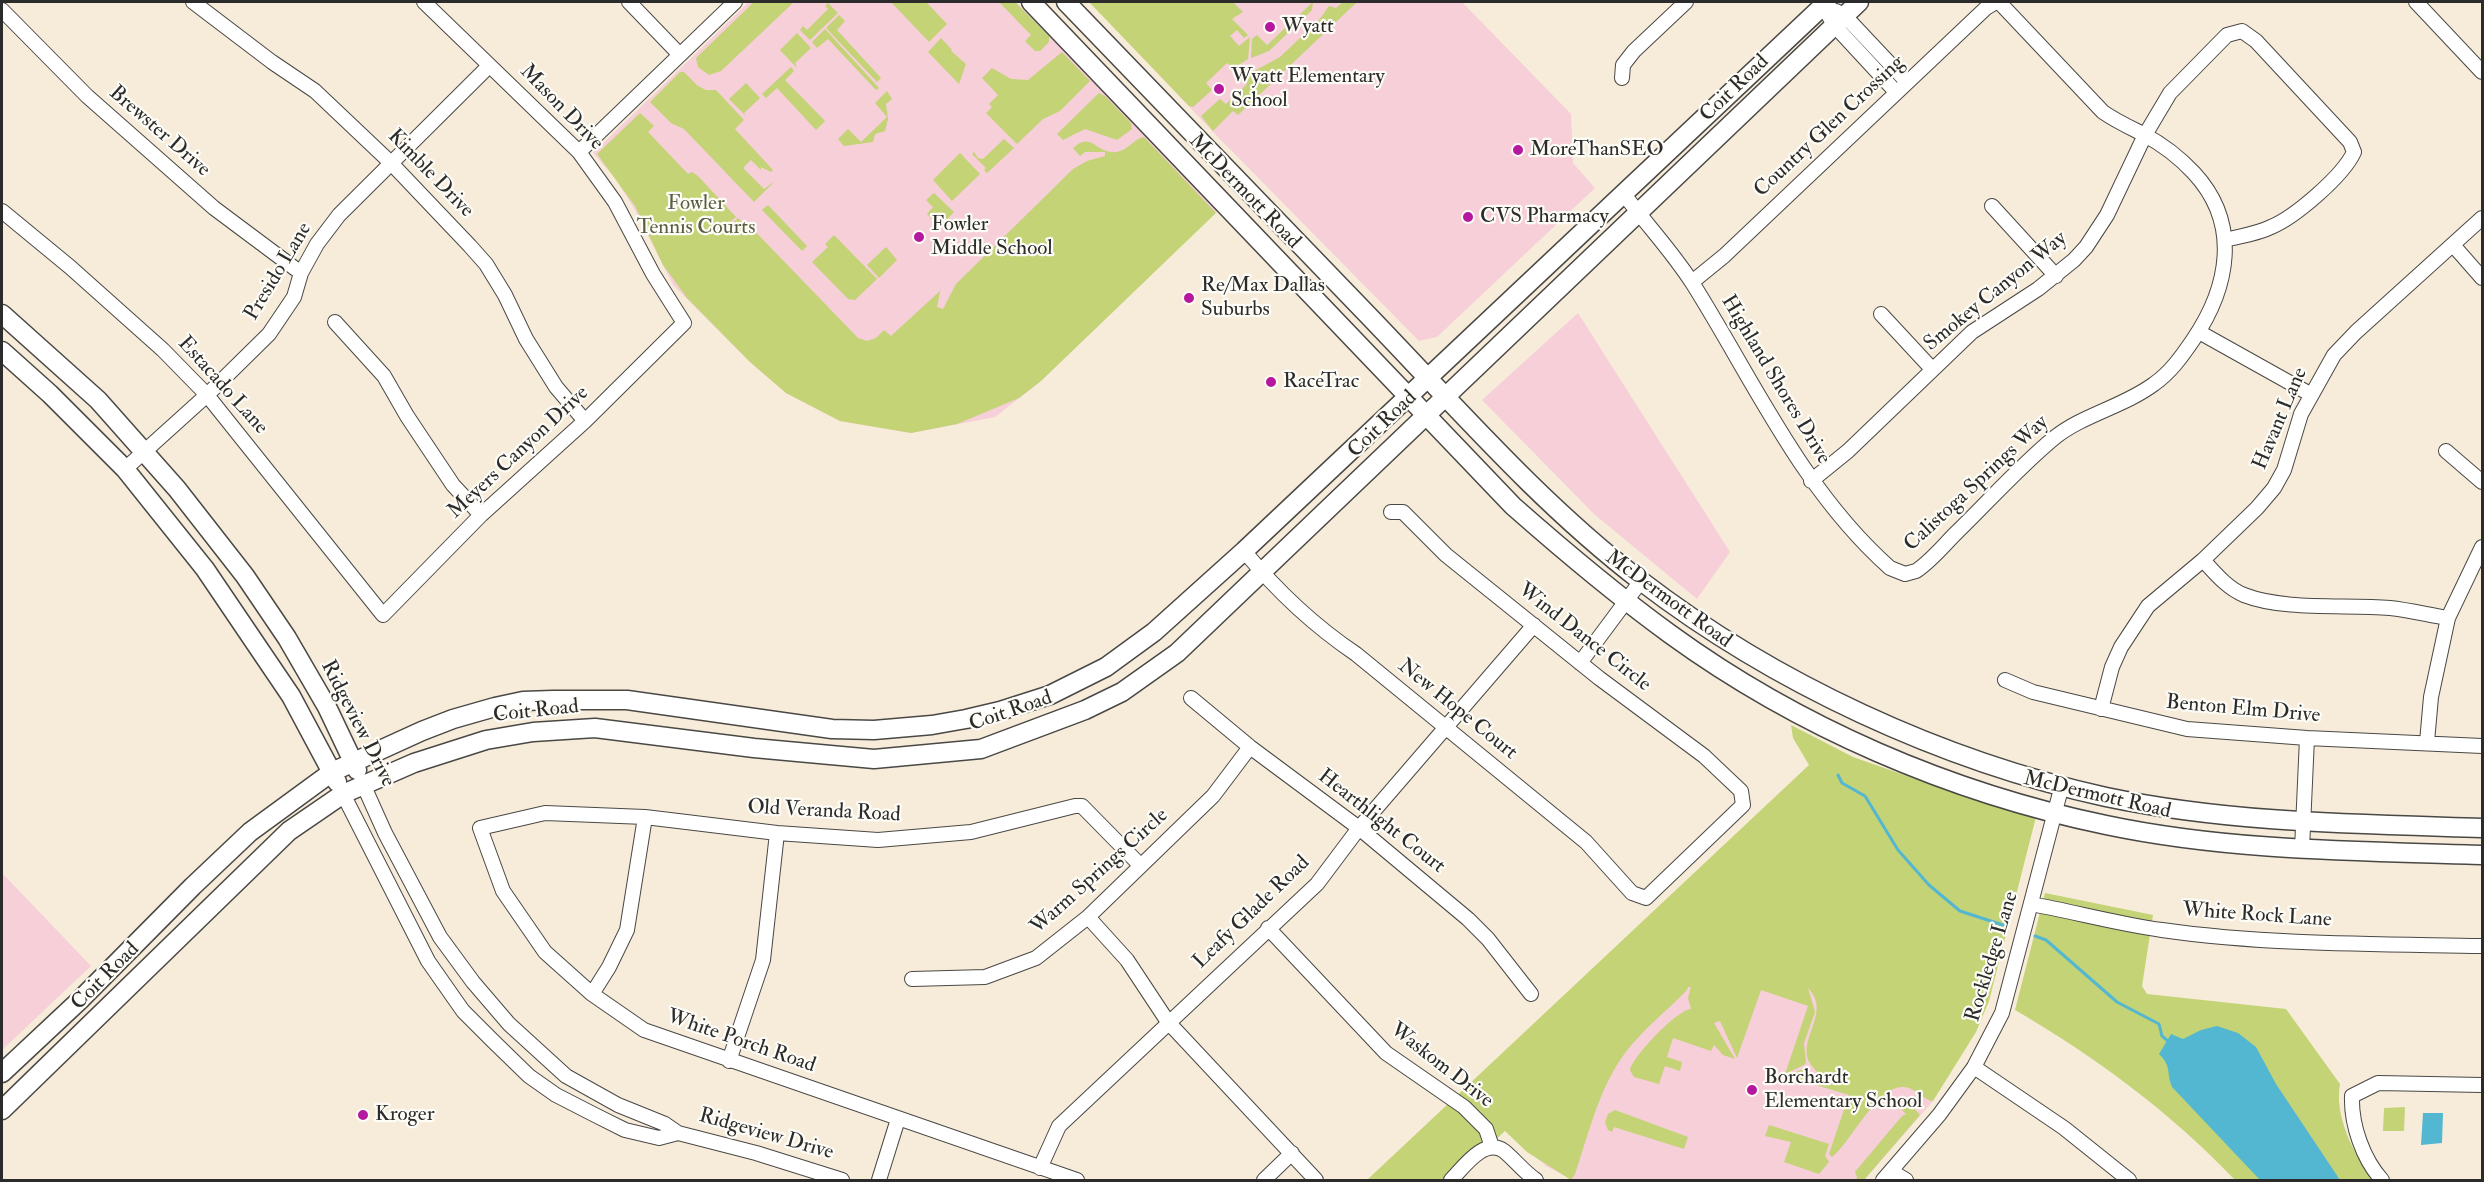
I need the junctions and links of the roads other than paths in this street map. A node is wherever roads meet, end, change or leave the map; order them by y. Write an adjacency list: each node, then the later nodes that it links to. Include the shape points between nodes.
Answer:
1 (194, 2): 24 (street, Kimble Drive, via 315,91)
2 (424, 2): 16 (street, Mason Drive)
3 (629, 2): 14 (street)
4 (735, 2): 14 (street)
5 (1030, 2): 19 (main road, McDermott Road)
6 (1066, 2): 15 (main road, McDermott Road)
7 (1686, 2): 18 (street, via 1634,51 1623,65)
8 (1859, 2): 13 (main road, Coit Road)
9 (1997, 2): 20 (street, Country Glen Crossing); 22 (street, Calistoga Springs Way, via 2103,112)
10 (2416, 2): 17 (street)
11 (1824, 3): 13 (street); 25 (main road, Coit Road)
12 (2, 10): 35 (street, Brewster Drive, via 87,96 205,201)
13 (1839, 20): 20 (street); 21 (street); 29 (main road, Coit Road)
14 (680, 55): 23 (street)
15 (1125, 63): 19 (main road); 26 (main road, McDermott Road)
16 (489, 66): 23 (street, Mason Drive); 24 (street, Presido Lane)
17 (2482, 72)
18 (1622, 78)
19 (1106, 81): 30 (main road, McDermott Road)
20 (1907, 82): 21 (street, Country Glen Crossing)
21 (1896, 92): 38 (street, Country Glen Crossing)
22 (2145, 135): 32 (street, Calistoga Springs Way, via 2179,160 2206,188 2218,212); 32 (street, Smokey Canyon Way, via 2178,83 2227,36 2242,31 2256,41 2350,142 2354,152 2344,168 2298,211 2268,229); 36 (street, Smokey Canyon Way, via 2107,215 2086,247)
23 (579, 152): 43 (street, Mason Drive, via 615,202 642,256)
24 (391, 163): 35 (street, Presido Lane, via 339,215); 53 (street, Kimble Drive, via 486,264 556,387)
25 (1623, 193): 29 (street, Highland Shores Drive); 34 (main road, Coit Road)
26 (1255, 198): 30 (main road); 47 (main road, McDermott Road)
27 (1992, 206): 36 (street)
28 (2, 211): 49 (street, Estacado Lane, via 163,350)
29 (1639, 213): 38 (street, Highland Shores Drive); 39 (main road, Coit Road)
30 (1237, 217): 51 (main road, McDermott Road)
31 (2482, 218): 33 (street, Havant Lane)
32 (2225, 240): 44 (street, Calistoga Springs Way, via 2220,290)
33 (2453, 245): 37 (street); 48 (street, Havant Lane, via 2334,355)
34 (1558, 256): 39 (main road, via 1566,270 1544,291); 47 (main road, Coit Road)
35 (301, 273): 49 (street, Presido Lane, via 294,297 269,334)
36 (2056, 276): 46 (street, Smokey Canyon Way, via 1972,332)
37 (2482, 278)
38 (1692, 282): 57 (street, Highland Shores Drive)
39 (1542, 305): 50 (main road, Coit Road)
40 (2, 314): 54 (main road, Ridgeview Drive, via 98,400)
41 (1881, 314): 46 (street)
42 (335, 322): 60 (street, via 384,376 453,485)
43 (684, 323): 53 (street, Meyers Canyon Drive)
44 (2199, 332): 48 (street); 65 (street, Calistoga Springs Way, via 2154,385 2054,438 1922,567)
45 (2, 351): 56 (main road, Ridgeview Drive)
46 (1932, 369): 57 (street, Smokey Canyon Way, via 1848,451)
47 (1428, 378): 50 (main road, McDermott Road); 51 (main road, Coit Road)
48 (2310, 394): 63 (street, Havant Lane, via 2274,488)
49 (207, 395): 54 (street, Presido Lane); 68 (street, Estacado Lane)
50 (1446, 396): 52 (main road, Coit Road); 66 (main road, McDermott Road, via 1531,484)
51 (1408, 397): 52 (main road, McDermott Road); 62 (main road, Coit Road)
52 (1425, 414): 64 (main road, Coit Road); 67 (main road, McDermott Road, via 1513,506)
53 (585, 421): 60 (street, Meyers Canyon Drive)
54 (145, 451): 56 (street, Presido Lane); 83 (main road, Ridgeview Drive, via 287,638)
55 (2446, 451): 58 (street)
56 (124, 469): 84 (main road, Ridgeview Drive, via 206,569 291,696)
57 (1811, 481): 65 (street, Highland Shores Drive, via 1883,562)
58 (2482, 482)
59 (1391, 512): 70 (street, Wind Dance Circle, via 1403,512 1446,555)
60 (481, 515): 68 (street, Meyers Canyon Drive)
61 (2482, 547): 69 (street)
62 (1244, 551): 64 (street, New Hope Court); 76 (main road, Coit Road, via 1127,653 1050,695 977,717 907,728 832,729)
63 (2202, 560): 69 (street, via 2223,582 2265,602 2389,608); 74 (street, Havant Lane, via 2148,606 2130,630 2112,667)
64 (1262, 572): 77 (street, New Hope Court, via 1324,633 1356,654); 82 (main road, Coit Road, via 1177,653 1122,692 981,749 874,759)
65 (1905, 574)
66 (1641, 581): 67 (street); 86 (main road, McDermott Road, via 1767,664 1861,712 1989,764)
67 (1626, 600): 71 (street); 88 (main road, McDermott Road, via 1758,691 1846,738 1988,793)
68 (383, 615)
69 (2448, 618): 79 (street, via 2431,697)
70 (1534, 625): 71 (street, Wind Dance Circle); 77 (street, Leafy Glade Road)
71 (1580, 663): 99 (street, Wind Dance Circle, via 1704,756 1741,791 1743,805)
72 (2005, 680): 74 (street, Benton Elm Drive, via 2032,692)
73 (1191, 698): 81 (street, Hearthlight Court)
74 (2101, 709): 78 (street, Benton Elm Drive, via 2187,729)
75 (747, 717): 76 (main road, Coit Road); 82 (main road); 83 (main road, Coit Road, via 627,700 523,701 453,719)
76 (767, 720): 82 (main road)
77 (1445, 727): 92 (street, Leafy Glade Road); 99 (street, New Hope Court, via 1586,842 1632,893)
78 (2307, 738): 79 (street, Benton Elm Drive); 90 (street)
79 (2427, 742): 80 (street, Benton Elm Drive)
80 (2482, 746)
81 (1250, 747): 92 (street, Hearthlight Court); 97 (street, Warm Springs Circle, via 1213,796)
82 (754, 748): 85 (main road, Coit Road, via 595,728 533,732 486,740)
83 (354, 760): 84 (main road, Coit Road); 85 (main road, Ridgeview Drive)
84 (332, 772): 87 (main road, Ridgeview Drive); 98 (main road, Coit Road, via 250,832)
85 (363, 784): 87 (main road, Coit Road); 117 (street, Ridgeview Drive, via 440,937 509,1024 566,1076)
86 (2062, 785): 88 (street, Rockledge Lane); 90 (main road, McDermott Road, via 2108,797 2218,814)
87 (343, 794): 100 (main road, Coit Road, via 289,831); 117 (street, Ridgeview Drive, via 428,961 463,1011 529,1076 556,1095 625,1130 659,1138)
88 (2054, 813): 95 (main road, McDermott Road, via 2188,839); 101 (street, Rockledge Lane)
89 (645, 817): 91 (street, Old Veranda Road, via 545,813); 94 (street, Old Veranda Road); 107 (street, via 627,930)
90 (2305, 822): 93 (main road, McDermott Road); 95 (street)
91 (480, 828): 107 (street, White Porch Road, via 504,891 545,952)
92 (1359, 828): 103 (street, Leafy Glade Road, via 1317,884); 108 (street, Hearthlight Court, via 1468,919)
93 (2482, 828)
94 (777, 834): 97 (street, Old Veranda Road, via 878,840 971,832 1082,806); 111 (street, via 763,960)
95 (2302, 849): 96 (main road, McDermott Road)
96 (2482, 855)
97 (1140, 865): 102 (street, Warm Springs Circle)
98 (193, 886): 100 (main road); 106 (main road, Coit Road)
99 (1646, 898)
100 (211, 905): 109 (main road, Coit Road)
101 (2030, 911): 104 (street, White Rock Lane, via 2216,936); 112 (street, Rockledge Lane, via 2002,1013)
102 (1088, 918): 105 (street, Warm Springs Circle, via 1036,958 985,977); 110 (street, via 1127,960)
103 (1268, 928): 110 (street, Leafy Glade Road); 118 (street, Waskom Drive, via 1386,1053 1464,1107 1486,1129)
104 (2482, 946)
105 (912, 979)
106 (91, 990): 109 (main road); 113 (main road, Coit Road)
107 (592, 993): 111 (street, White Porch Road, via 645,1030)
108 (1531, 994)
109 (108, 1007): 115 (main road, Coit Road)
110 (1168, 1022): 119 (street); 120 (street, Leafy Glade Road, via 1059,1126)
111 (729, 1061): 116 (street, White Porch Road)
112 (1974, 1067): 121 (street, Rockledge Lane); 130 (street, via 2064,1128)
113 (2, 1073)
114 (2482, 1085): 131 (street, via 2378,1083 2352,1096 2351,1110 2361,1144)
115 (2, 1110)
116 (898, 1119): 120 (street, White Porch Road); 123 (street)
117 (678, 1133): 122 (street, Ridgeview Drive)
118 (1492, 1147): 127 (street, via 1479,1153); 128 (street, Waskom Drive, via 1504,1151)
119 (1292, 1153): 125 (street); 126 (street)
120 (1040, 1168): 124 (street, White Porch Road)
121 (1887, 1176): 129 (street)
122 (842, 1180)
123 (879, 1180)
124 (1077, 1180)
125 (1264, 1180)
126 (1316, 1180)
127 (1450, 1180)
128 (1536, 1180)
129 (1906, 1180)
130 (2129, 1180)
131 (2382, 1180)

